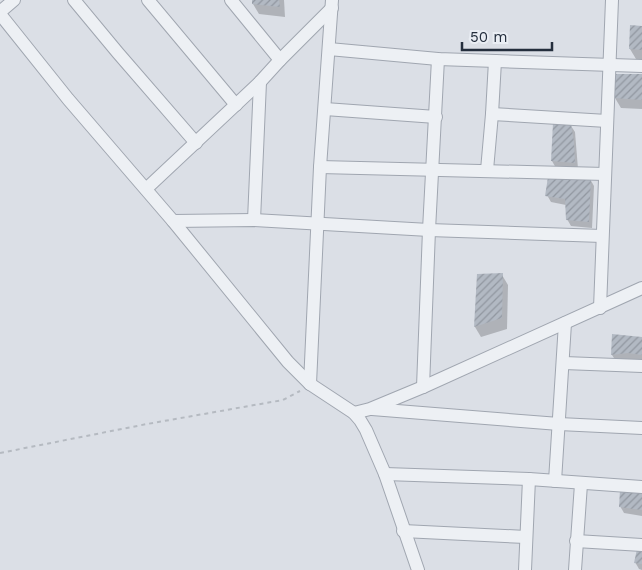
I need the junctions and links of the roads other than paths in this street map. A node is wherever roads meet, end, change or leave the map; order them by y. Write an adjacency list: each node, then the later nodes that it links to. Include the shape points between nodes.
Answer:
1 (14, 0): 7 (street)
2 (74, 0): 20 (street)
3 (148, 0): 15 (street)
4 (231, 0): 10 (street)
5 (612, 0): 12 (street)
6 (332, 4): 8 (street); 10 (street)
7 (0, 13): 25 (street, via 68,99)
8 (329, 49): 9 (street); 16 (street)
9 (438, 59): 11 (street); 18 (street)
10 (280, 60): 14 (street)
11 (495, 61): 12 (street); 17 (street)
12 (610, 66): 13 (street); 19 (street)
13 (642, 66)
14 (260, 82): 15 (street); 26 (street)
15 (236, 105): 20 (street)
16 (325, 109): 18 (street); 21 (street)
17 (492, 114): 19 (street); 23 (street)
18 (436, 117): 22 (street)
19 (607, 121): 24 (street)
20 (196, 143): 25 (street)
21 (320, 167): 22 (street); 28 (street)
22 (432, 169): 23 (street); 29 (street)
23 (487, 170): 24 (street)
24 (605, 174): 30 (street)
25 (146, 189): 27 (street)
26 (254, 220): 27 (street); 28 (street)
27 (173, 221): 36 (street, via 288,362)
28 (319, 223): 29 (street); 36 (street)
29 (429, 230): 30 (street); 37 (street)
30 (602, 236): 32 (street)
31 (642, 288): 32 (street)
32 (600, 308): 33 (street)
33 (566, 323): 34 (street); 37 (street)
34 (564, 363): 35 (street); 40 (street)
35 (642, 366)
36 (310, 384): 39 (street)
37 (424, 387): 38 (street)
38 (370, 409): 39 (street); 40 (street)
39 (354, 413): 42 (street, via 366,430)
40 (559, 424): 41 (street); 44 (street)
41 (642, 428)
42 (385, 474): 43 (street); 47 (street)
43 (529, 479): 44 (street); 48 (street)
44 (555, 481): 45 (street)
45 (581, 484): 46 (street); 49 (street)
46 (642, 488)
47 (404, 531): 48 (street); 51 (street)
48 (526, 537): 52 (street)
49 (576, 541): 50 (street); 53 (street)
50 (642, 545)
51 (418, 570)
52 (524, 570)
53 (575, 570)

